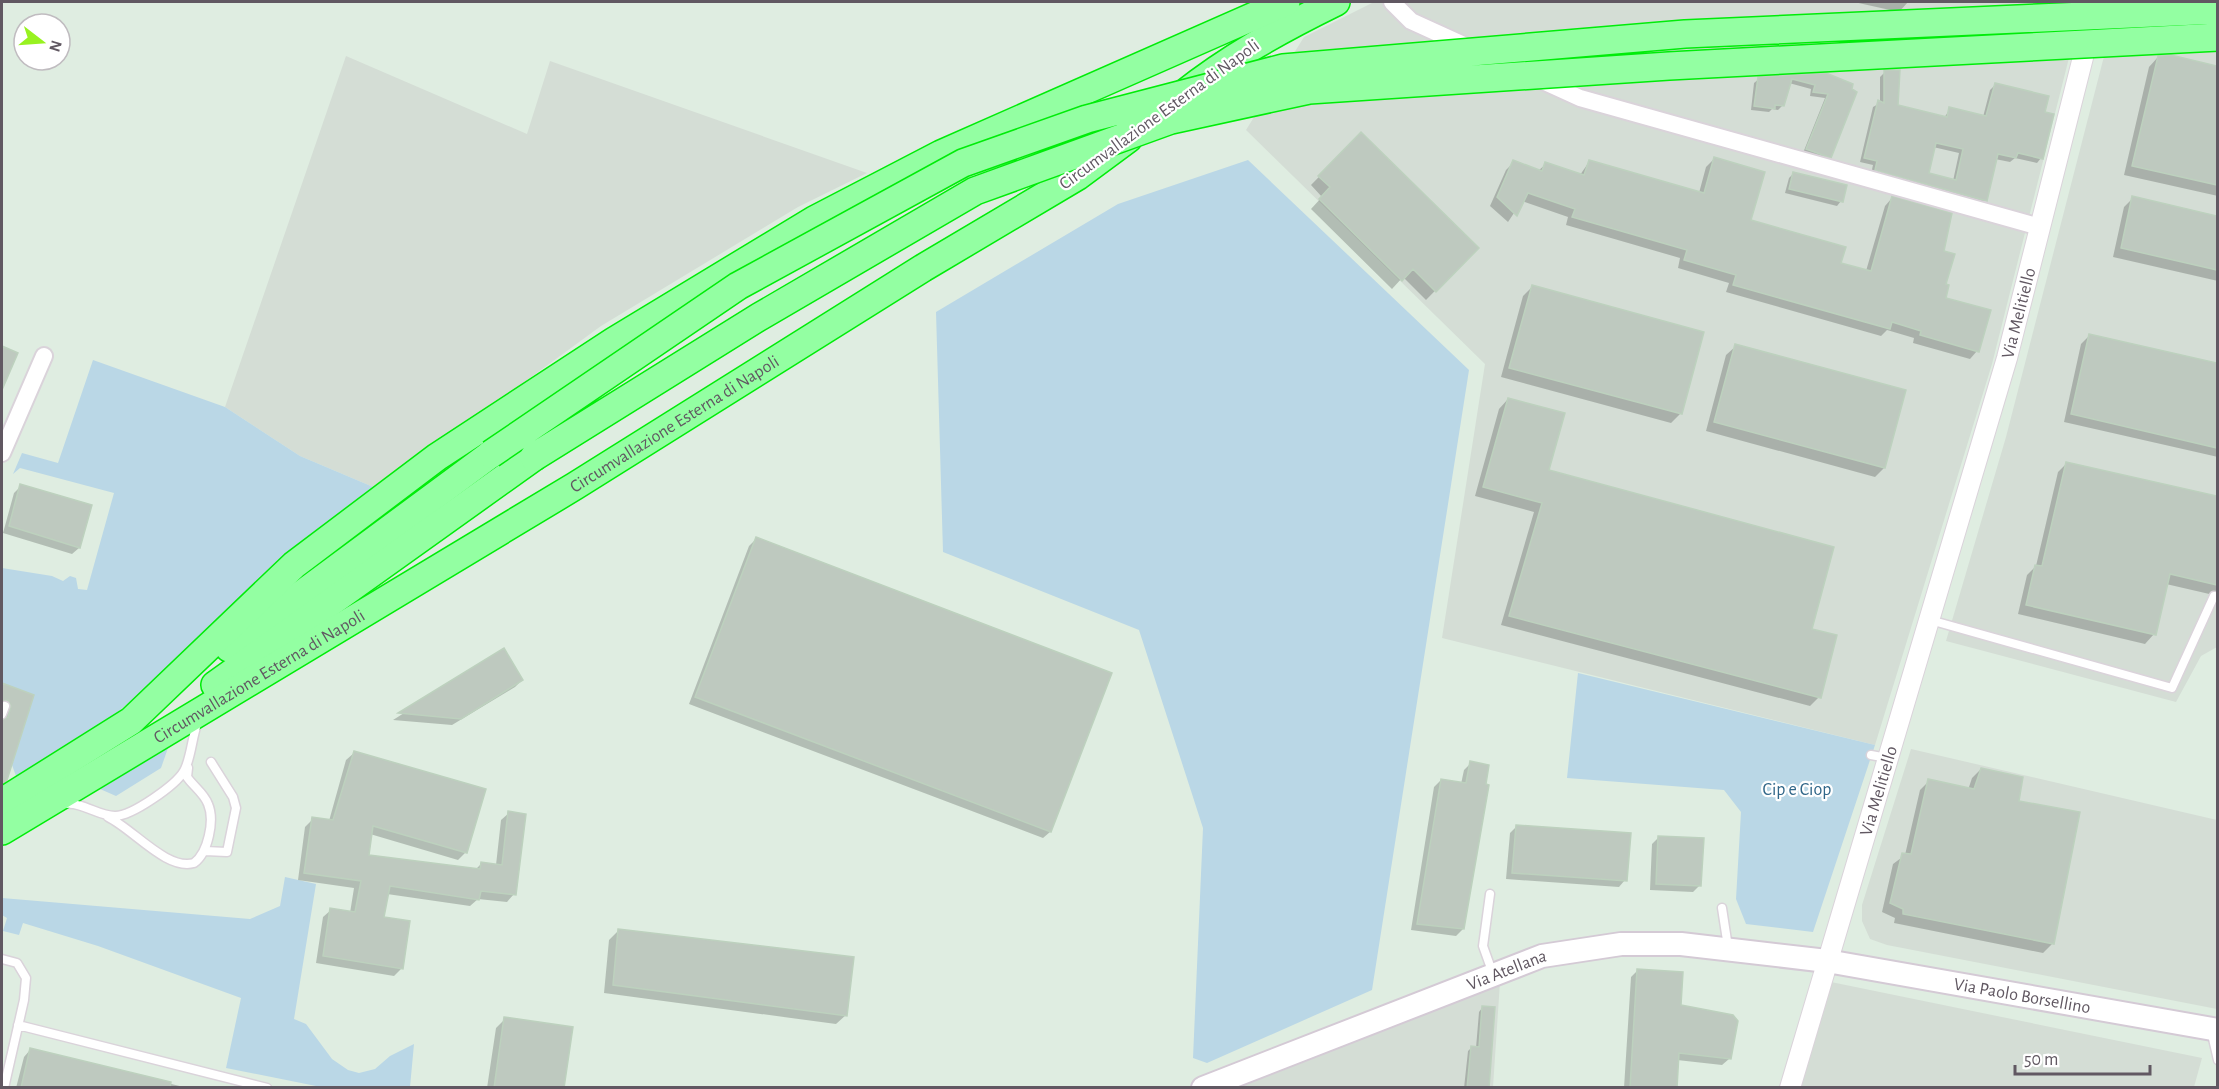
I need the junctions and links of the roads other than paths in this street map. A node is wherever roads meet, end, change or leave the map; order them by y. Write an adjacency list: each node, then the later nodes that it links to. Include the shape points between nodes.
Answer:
1 (1286, 2): 13 (highway, Circumvallazione Esterna di Napoli, via 941,154 814,220 614,341 437,457 294,565)
2 (1336, 2): 12 (highway, Circumvallazione Esterna di Napoli, via 1262,39 1217,68 1078,176)
3 (1392, 2): 7 (street, via 1411,21 1580,98)
4 (2097, 2): 7 (street, Via Melitiello)
5 (2217, 10): 13 (highway, bridge, via 1685,34 1283,68 1110,113 963,163 738,286 491,454)
6 (2217, 37): 16 (highway, bridge, via 1309,90 1171,120 975,191 759,317 534,457)
7 (2040, 227): 11 (street, Via Melitiello, via 2007,358)
8 (44, 356): 9 (street)
9 (2, 453)
10 (2217, 597): 11 (lane, via 2214,596 2172,688)
11 (1928, 619): 27 (street, Via Melitiello, via 1879,756)
12 (219, 701): 14 (lane, via 198,721); 16 (highway, Circumvallazione Esterna di Napoli)
13 (130, 721): 16 (highway, Circumvallazione Esterna di Napoli)
14 (190, 752): 20 (lane, via 184,771 172,785 132,812 116,816); 22 (lane, via 187,777 204,796 211,816)
15 (211, 762): 22 (lane, via 236,808 227,852)
16 (67, 776): 17 (lane); 18 (highway, Circumvallazione Esterna di Napoli); 19 (highway, Circumvallazione Esterna di Napoli)
17 (2, 791)
18 (2, 802)
19 (41, 807): 20 (lane, via 73,803); 21 (highway, Circumvallazione Esterna di Napoli)
20 (97, 811): 22 (lane, via 179,865 194,863)
21 (2, 831)
22 (205, 851)
23 (1490, 894): 28 (lane, via 1484,946)
24 (1722, 908): 25 (lane)
25 (1728, 948): 27 (main road, Via Atellana); 28 (main road, Via Atellana, via 1620,944 1542,956)
26 (2, 959): 29 (lane, via 17,963 26,978)
27 (1827, 961): 30 (main road, Via Paolo Borsellino); 35 (street, Via Melitiello)
28 (1493, 974): 34 (main road, Via Atellana)
29 (18, 1025): 32 (lane); 33 (lane)
30 (2214, 1030): 31 (lane)
31 (2217, 1060)
32 (4, 1088)
33 (267, 1088)
34 (1203, 1088)
35 (1790, 1088)

